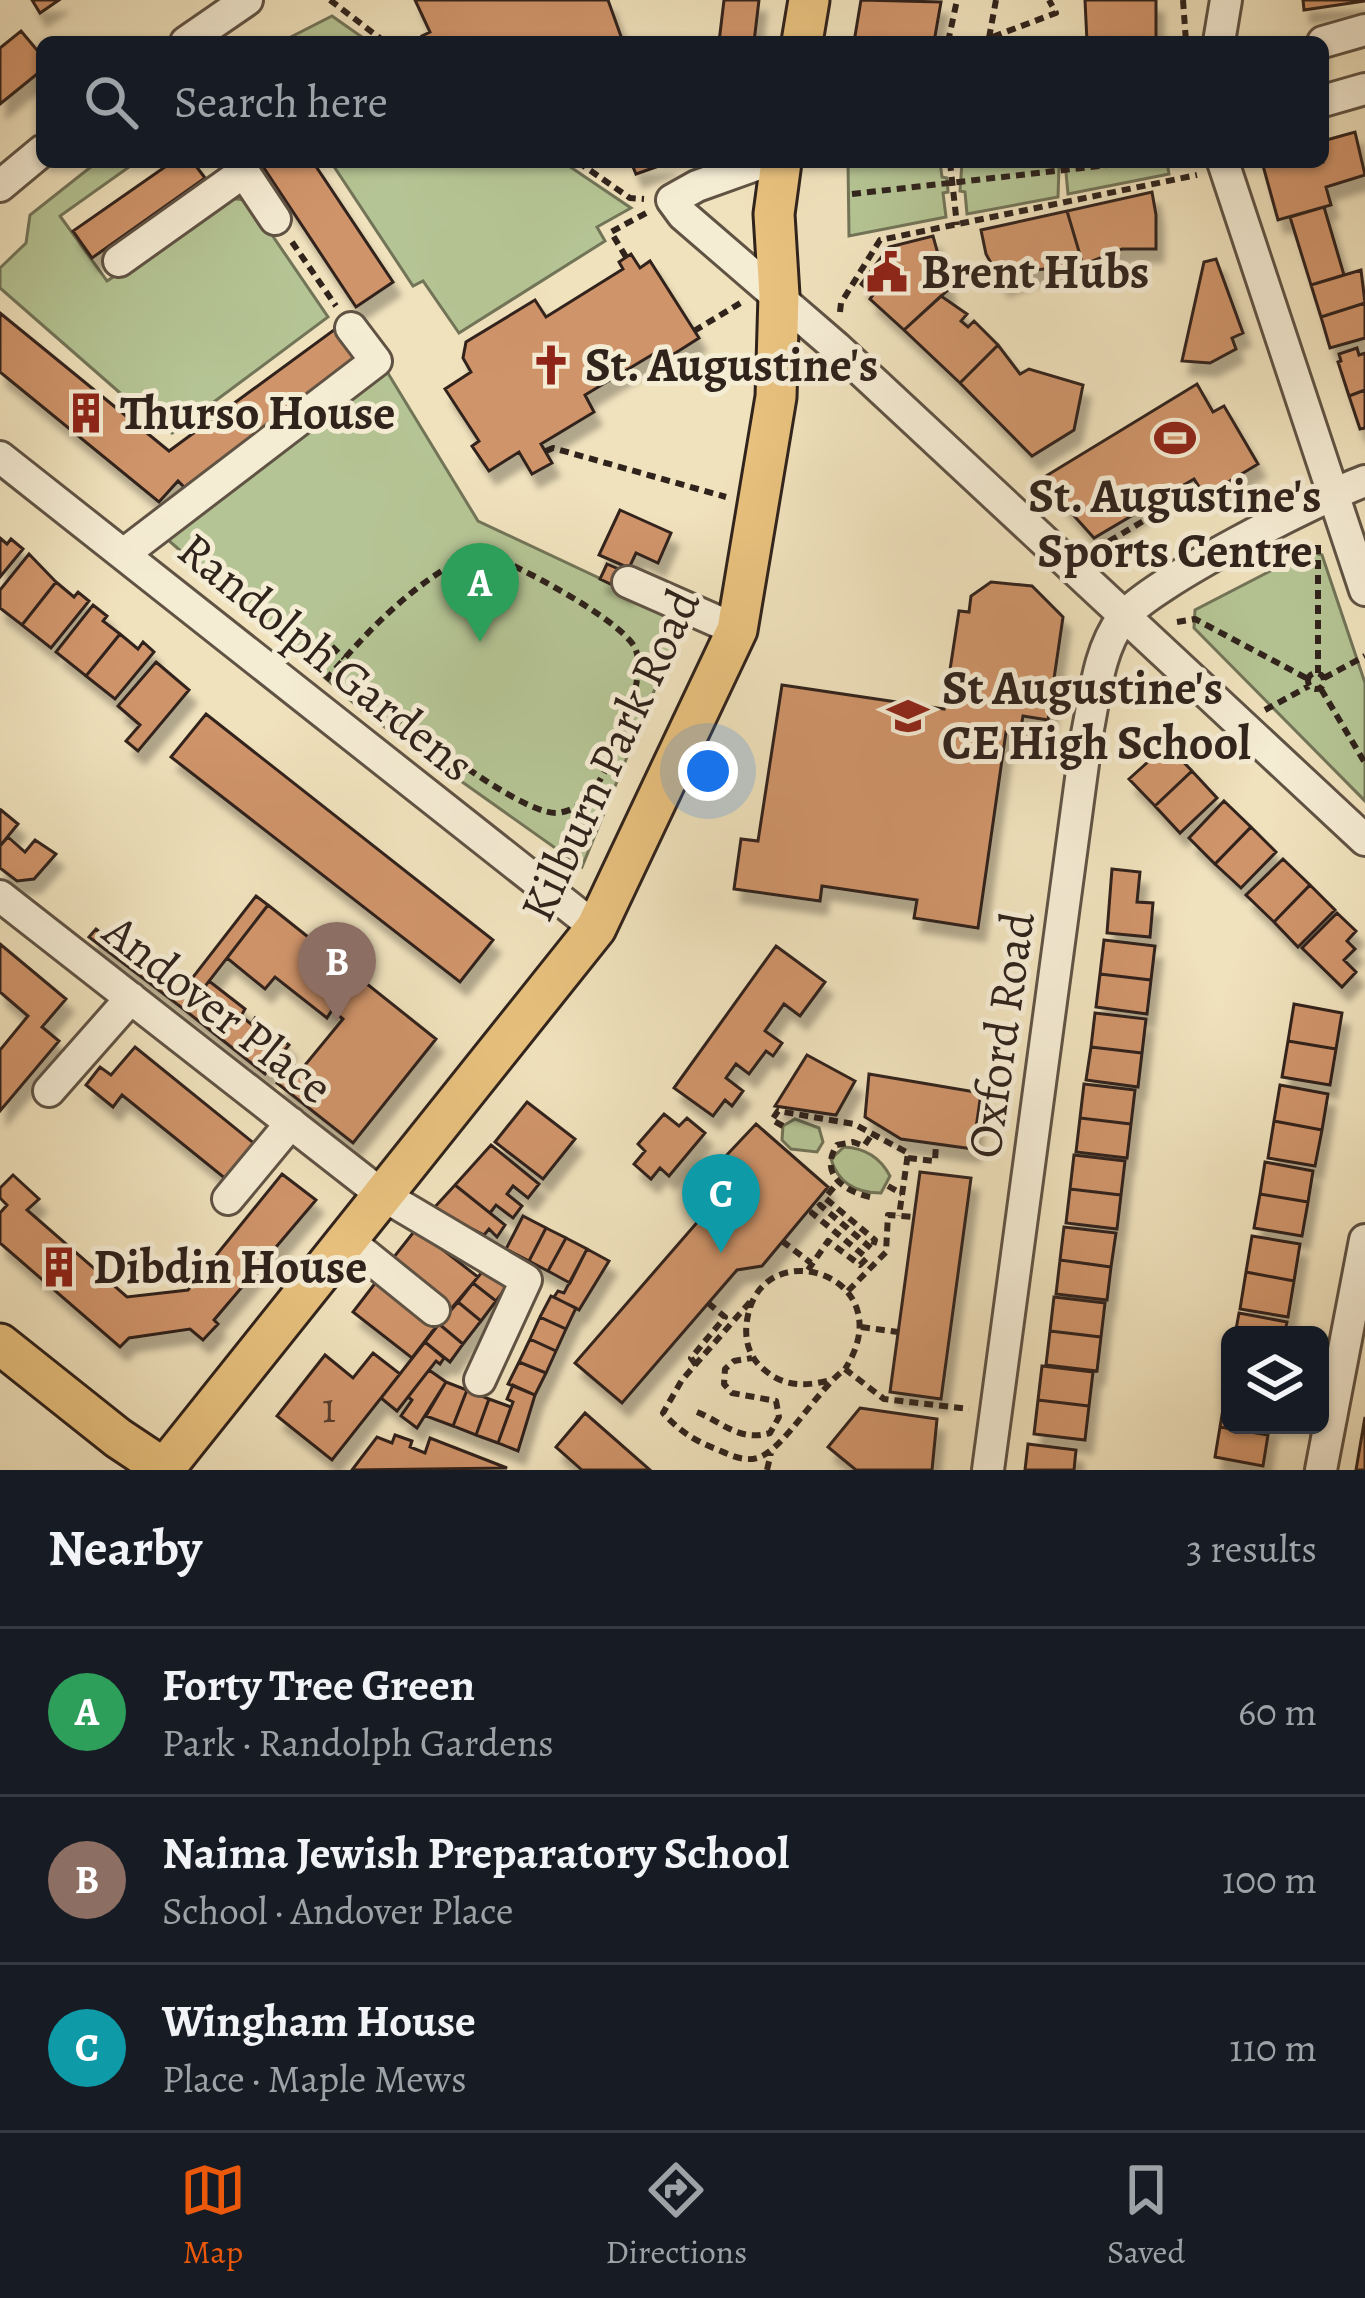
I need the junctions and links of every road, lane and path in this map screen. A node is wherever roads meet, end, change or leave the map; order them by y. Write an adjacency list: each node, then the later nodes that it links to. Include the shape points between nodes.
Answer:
1 (247, 0): 10 (street)
2 (330, 0): 11 (path)
3 (809, 0): 12 (main road)
4 (957, 0): 13 (path)
5 (996, 0): 14 (path)
6 (1048, 0): 15 (path, via 1056,13)
7 (1183, 0): 16 (path)
8 (1226, 0): 17 (street)
9 (1365, 30): 18 (street)
10 (195, 36)
11 (377, 36)
12 (803, 36)
13 (949, 36)
14 (988, 36)
15 (993, 36)
16 (1186, 36)
17 (1220, 36)
18 (1329, 40)
19 (1365, 89): 20 (street)
20 (1329, 99)
21 (36, 156): 31 (street)
22 (240, 168): 37 (street)
23 (242, 168): 34 (street)
24 (587, 168): 33 (path, via 630,198)
25 (747, 168): 33 (street)
26 (781, 168): 38 (main road, Kilburn Park Road)
27 (951, 168): 30 (path)
28 (1085, 168): 30 (path)
29 (1212, 168): 35 (path); 46 (street)
30 (953, 184): 32 (path); 35 (path)
31 (0, 186)
32 (853, 194)
33 (660, 206): 36 (path, via 611,232); 38 (street, via 683,215)
34 (275, 219): 40 (path)
35 (957, 225): 39 (path, via 880,240)
36 (626, 257)
37 (119, 261)
38 (762, 298): 41 (path); 53 (street); 55 (main road, Kilburn Park Road, via 776,398)
39 (842, 303)
40 (347, 322): 50 (street, via 376,362)
41 (694, 331)
42 (545, 451): 47 (path)
43 (0, 457): 50 (street, Randolph Gardens)
44 (1365, 481): 46 (street)
45 (1199, 488): 49 (path)
46 (1334, 493): 48 (street); 53 (street, via 1157,590)
47 (735, 500)
48 (1345, 530): 52 (street); 60 (path, via 1318,541)
49 (1093, 551)
50 (125, 554): 63 (street, Randolph Gardens)
51 (628, 583): 55 (street)
52 (1365, 590)
53 (1123, 617): 64 (street); 103 (street, Oxford Road, via 1102,658 1087,734)
54 (1173, 623): 61 (path, via 1195,619)
55 (736, 630): 68 (main road, Kilburn Park Road)
56 (321, 636): 58 (path)
57 (1365, 656): 60 (path)
58 (344, 658): 59 (path); 59 (path, via 431,578 479,551 599,614 634,644 641,665 600,779 583,803 559,813 537,809 440,750)
59 (336, 668): 63 (path)
60 (1321, 676): 61 (path); 62 (path)
61 (1309, 682): 62 (path); 64 (path)
62 (1321, 688): 65 (path)
63 (308, 701): 68 (street, Randolph Gardens)
64 (1240, 724): 66 (street)
65 (1365, 764)
66 (1365, 841)
67 (0, 896): 69 (street, Andover Place)
68 (596, 928): 80 (main road, Kilburn Park Road)
69 (131, 998): 70 (street); 71 (street, Andover Place)
70 (49, 1091)
71 (291, 1123): 80 (street, Andover Place); 83 (street)
72 (784, 1126): 73 (path, via 772,1120 778,1111)
73 (874, 1133): 76 (path, via 864,1146 837,1145); 77 (path)
74 (936, 1144): 77 (path, via 934,1161)
75 (821, 1148): 76 (path)
76 (832, 1153): 78 (path, via 830,1172)
77 (908, 1157): 81 (path)
78 (839, 1181): 82 (path); 89 (path, via 825,1198 875,1240 872,1249 820,1204 812,1213 867,1258 860,1265 829,1241)
79 (888, 1186): 81 (path)
80 (381, 1194): 86 (main road, Kilburn Park Road); 100 (street, Andover Place, via 526,1280)
81 (902, 1194): 84 (path)
82 (870, 1197)
83 (228, 1199)
84 (899, 1216): 85 (path); 90 (path, via 888,1215 886,1252)
85 (913, 1217)
86 (346, 1239): 93 (street); 105 (main road, Kilburn Park Road)
87 (1365, 1240): 108 (street)
88 (782, 1241): 89 (path)
89 (810, 1266): 90 (path); 91 (path, via 765,1283)
90 (848, 1291): 94 (path)
91 (750, 1301): 97 (path, via 744,1330); 98 (path)
92 (708, 1303): 98 (path, via 725,1317 691,1358)
93 (434, 1310)
94 (861, 1327): 95 (path); 99 (path)
95 (898, 1332)
96 (0, 1344): 105 (main road)
97 (752, 1358): 101 (path, via 773,1379 802,1387); 102 (path, via 734,1361 724,1384 732,1393 776,1400 770,1433 733,1433)
98 (696, 1365): 104 (path, via 663,1413 685,1436 740,1459)
99 (844, 1370): 101 (path); 103 (path, via 884,1399)
100 (480, 1380)
101 (830, 1380): 104 (path)
102 (698, 1412)
103 (996, 1412): 107 (street, Oxford Road)
104 (771, 1450): 106 (path)
105 (165, 1469)
106 (767, 1470)
107 (988, 1470)
108 (1322, 1470)

